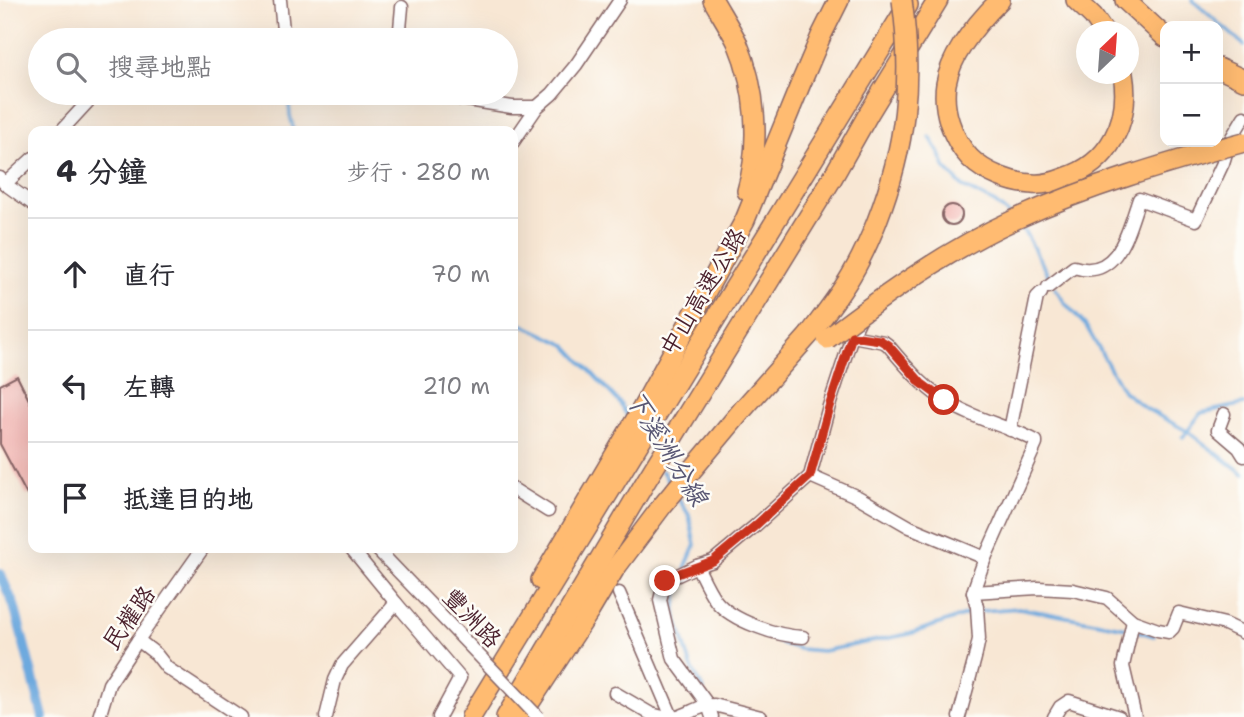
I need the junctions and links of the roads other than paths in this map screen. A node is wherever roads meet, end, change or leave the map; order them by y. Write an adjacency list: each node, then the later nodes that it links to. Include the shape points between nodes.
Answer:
1 (280, 0): 13 (street)
2 (620, 0): 21 (street, via 576,65)
3 (713, 0): 29 (highway, via 737,42 753,101 752,171)
4 (839, 0): 29 (highway)
5 (902, 0): 31 (highway, bridge, via 906,106 902,136 871,235)
6 (911, 0): 32 (highway, 中山高速公路)
7 (938, 0): 61 (highway, 中山高速公路)
8 (1000, 0): 18 (highway, via 965,41 946,82 948,120 956,139 970,158 989,172 1034,184 1053,182 1088,167 1105,153 1115,136 1125,109)
9 (1076, 0): 12 (highway)
10 (1125, 0): 15 (highway)
11 (402, 7): 14 (street)
12 (1096, 21)
13 (283, 28)
14 (401, 28)
15 (1160, 32)
16 (1223, 70): 17 (highway)
17 (1244, 80)
18 (1125, 84)
19 (85, 105): 23 (street)
20 (499, 105): 21 (street)
21 (537, 107): 24 (street)
22 (1244, 117): 25 (street)
23 (66, 126)
24 (518, 135)
25 (1237, 142): 30 (street, via 1066,194 971,239 866,308); 31 (highway, bridge, via 1086,191 1017,219 939,260); 34 (street, via 1196,220 1139,200 1123,245 1108,263 1087,271 1074,267 1037,297)
26 (28, 162): 27 (street)
27 (3, 181): 28 (street)
28 (28, 200)
29 (722, 265): 32 (highway)
30 (852, 336): 34 (street, via 884,342 921,383 944,400); 37 (street)
31 (818, 337): 62 (highway, via 702,457 662,506 614,570)
32 (648, 414): 36 (highway, 中山高速公路)
33 (1224, 414): 35 (street, via 1218,430)
34 (1010, 430): 43 (street, via 1036,444)
35 (1244, 456)
36 (623, 457): 59 (highway); 60 (highway, 中山高速公路)
37 (810, 476): 43 (street); 44 (street, via 713,561)
38 (518, 492): 39 (street)
39 (548, 511)
40 (199, 553): 51 (street, 民權路)
41 (355, 553): 47 (street)
42 (381, 553): 63 (street, 豐洲路, bridge)
43 (985, 558): 46 (street)
44 (697, 566): 50 (street, via 726,610 778,634); 53 (street, via 665,581 660,600 674,659)
45 (619, 593): 65 (street)
46 (974, 599): 48 (street, via 1038,587 1073,590 1107,598); 68 (street, via 979,639)
47 (396, 603): 57 (street, via 342,665); 58 (street, via 460,678)
48 (1133, 621): 49 (street, via 1169,632 1179,613); 54 (street, via 1123,666)
49 (1244, 633)
50 (803, 637)
51 (138, 640): 55 (street, 民權路, via 109,684); 56 (street, via 167,668)
52 (615, 693): 64 (street)
53 (710, 711): 66 (street, via 697,708); 67 (street, via 715,705)
54 (1134, 716): 71 (street)
55 (99, 717)
56 (241, 717)
57 (326, 717)
58 (439, 717)
59 (460, 717)
60 (471, 717)
61 (506, 717)
62 (520, 717)
63 (538, 717)
64 (663, 717)
65 (672, 717)
66 (678, 717)
67 (761, 717)
68 (959, 717)
69 (1054, 717): 70 (street, via 1069,701)
70 (1119, 717)
71 (1149, 717)

